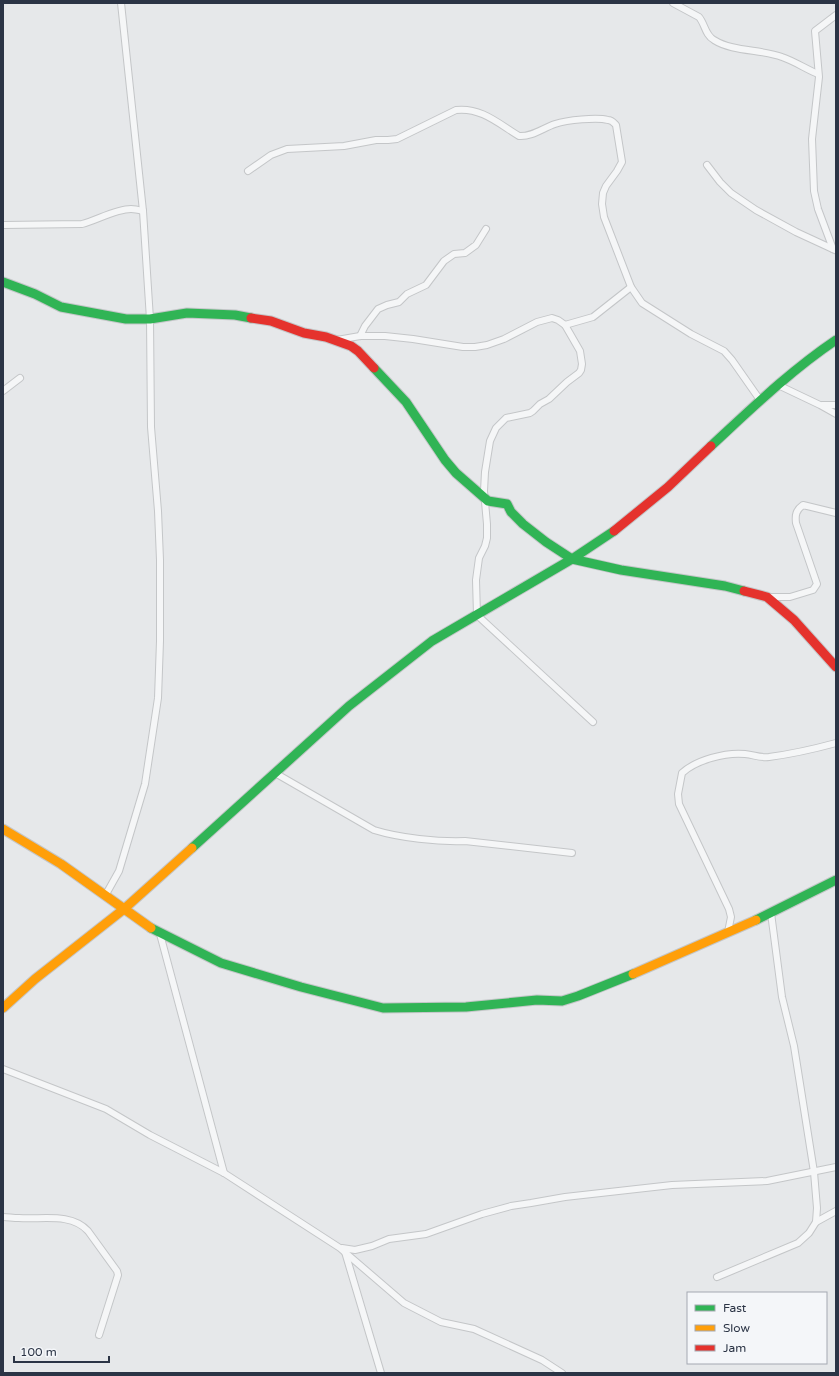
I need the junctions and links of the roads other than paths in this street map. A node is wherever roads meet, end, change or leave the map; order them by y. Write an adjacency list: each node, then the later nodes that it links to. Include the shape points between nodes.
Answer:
1 (120, 3): 7 (street)
2 (673, 3): 4 (street, via 699,18 709,36 724,45 783,57)
3 (836, 15): 4 (street, via 815,31)
4 (818, 74): 10 (street, via 818,96 812,139 814,191)
5 (707, 166): 10 (street, via 726,189 744,202)
6 (248, 171): 12 (street, via 271,155 287,149 344,146 397,139 456,110 481,112 519,136 526,137 556,124 581,119 608,119 616,125 622,162 606,186 602,204 604,217)
7 (143, 211): 8 (street, via 124,210 82,224); 13 (street)
8 (3, 225)
9 (486, 229): 15 (street, via 476,245 465,253 454,254 444,261 426,285 407,294 399,302 378,309)
10 (834, 250)
11 (3, 282): 13 (street, via 61,307 126,319)
12 (631, 287): 14 (street, via 593,317); 21 (street, via 642,303 724,351)
13 (150, 319): 16 (street, via 187,313 235,314 271,321 304,333); 37 (street, via 151,427 160,560 158,698 145,784 119,871)
14 (565, 326): 15 (street, via 558,320 547,318 504,339 475,347 386,336); 25 (street, via 580,350 581,370 533,411 519,416 509,416 496,428 490,440 487,459)
15 (360, 336): 16 (street)
16 (335, 340): 25 (street, via 358,351 406,402 456,473)
17 (836, 340): 19 (street)
18 (20, 378): 20 (street)
19 (778, 385): 21 (street); 22 (street)
20 (3, 391)
21 (760, 400): 27 (street, via 668,487 619,527)
22 (820, 405): 23 (street); 24 (street)
23 (836, 405)
24 (836, 414)
25 (485, 499): 27 (street, via 507,504 523,524); 29 (street, via 487,538 479,558 476,580)
26 (836, 513): 28 (street, via 803,505 799,507 795,516 796,523 816,587 790,597)
27 (572, 559): 28 (street, via 621,570 725,586); 29 (street)
28 (767, 597): 30 (street, via 794,620)
29 (477, 615): 31 (street); 33 (street, via 416,653 349,706)
30 (836, 667)
31 (593, 722)
32 (836, 744): 40 (street, via 769,757 758,758 733,753 722,755 693,765 682,773 679,804 729,909 731,917)
33 (275, 773): 35 (street, via 374,830 384,833 447,842 464,841); 38 (street)
34 (3, 829): 37 (street, via 61,864)
35 (572, 853)
36 (836, 880): 39 (street)
37 (105, 896): 38 (street)
38 (124, 909): 41 (street); 42 (street)
39 (771, 912): 40 (street); 45 (street, via 782,997 794,1046)
40 (728, 932): 41 (street, via 616,981 562,1001 537,1000 466,1007 383,1008 221,963)
41 (160, 934): 46 (street)
42 (3, 1008)
43 (3, 1069): 46 (street, via 106,1109)
44 (836, 1167): 45 (street)
45 (814, 1172): 49 (street); 50 (street, via 767,1181 672,1185 565,1197 511,1206 426,1234 389,1239 355,1250)
46 (224, 1173): 50 (street)
47 (836, 1211): 49 (street)
48 (3, 1217): 53 (street, via 56,1218 84,1226 118,1275)
49 (816, 1222): 52 (street, via 798,1244)
50 (340, 1248): 51 (street)
51 (346, 1252): 54 (street); 55 (street, via 404,1303 442,1322 474,1329 542,1360)
52 (717, 1277)
53 (100, 1335)
54 (380, 1373)
55 (562, 1373)

